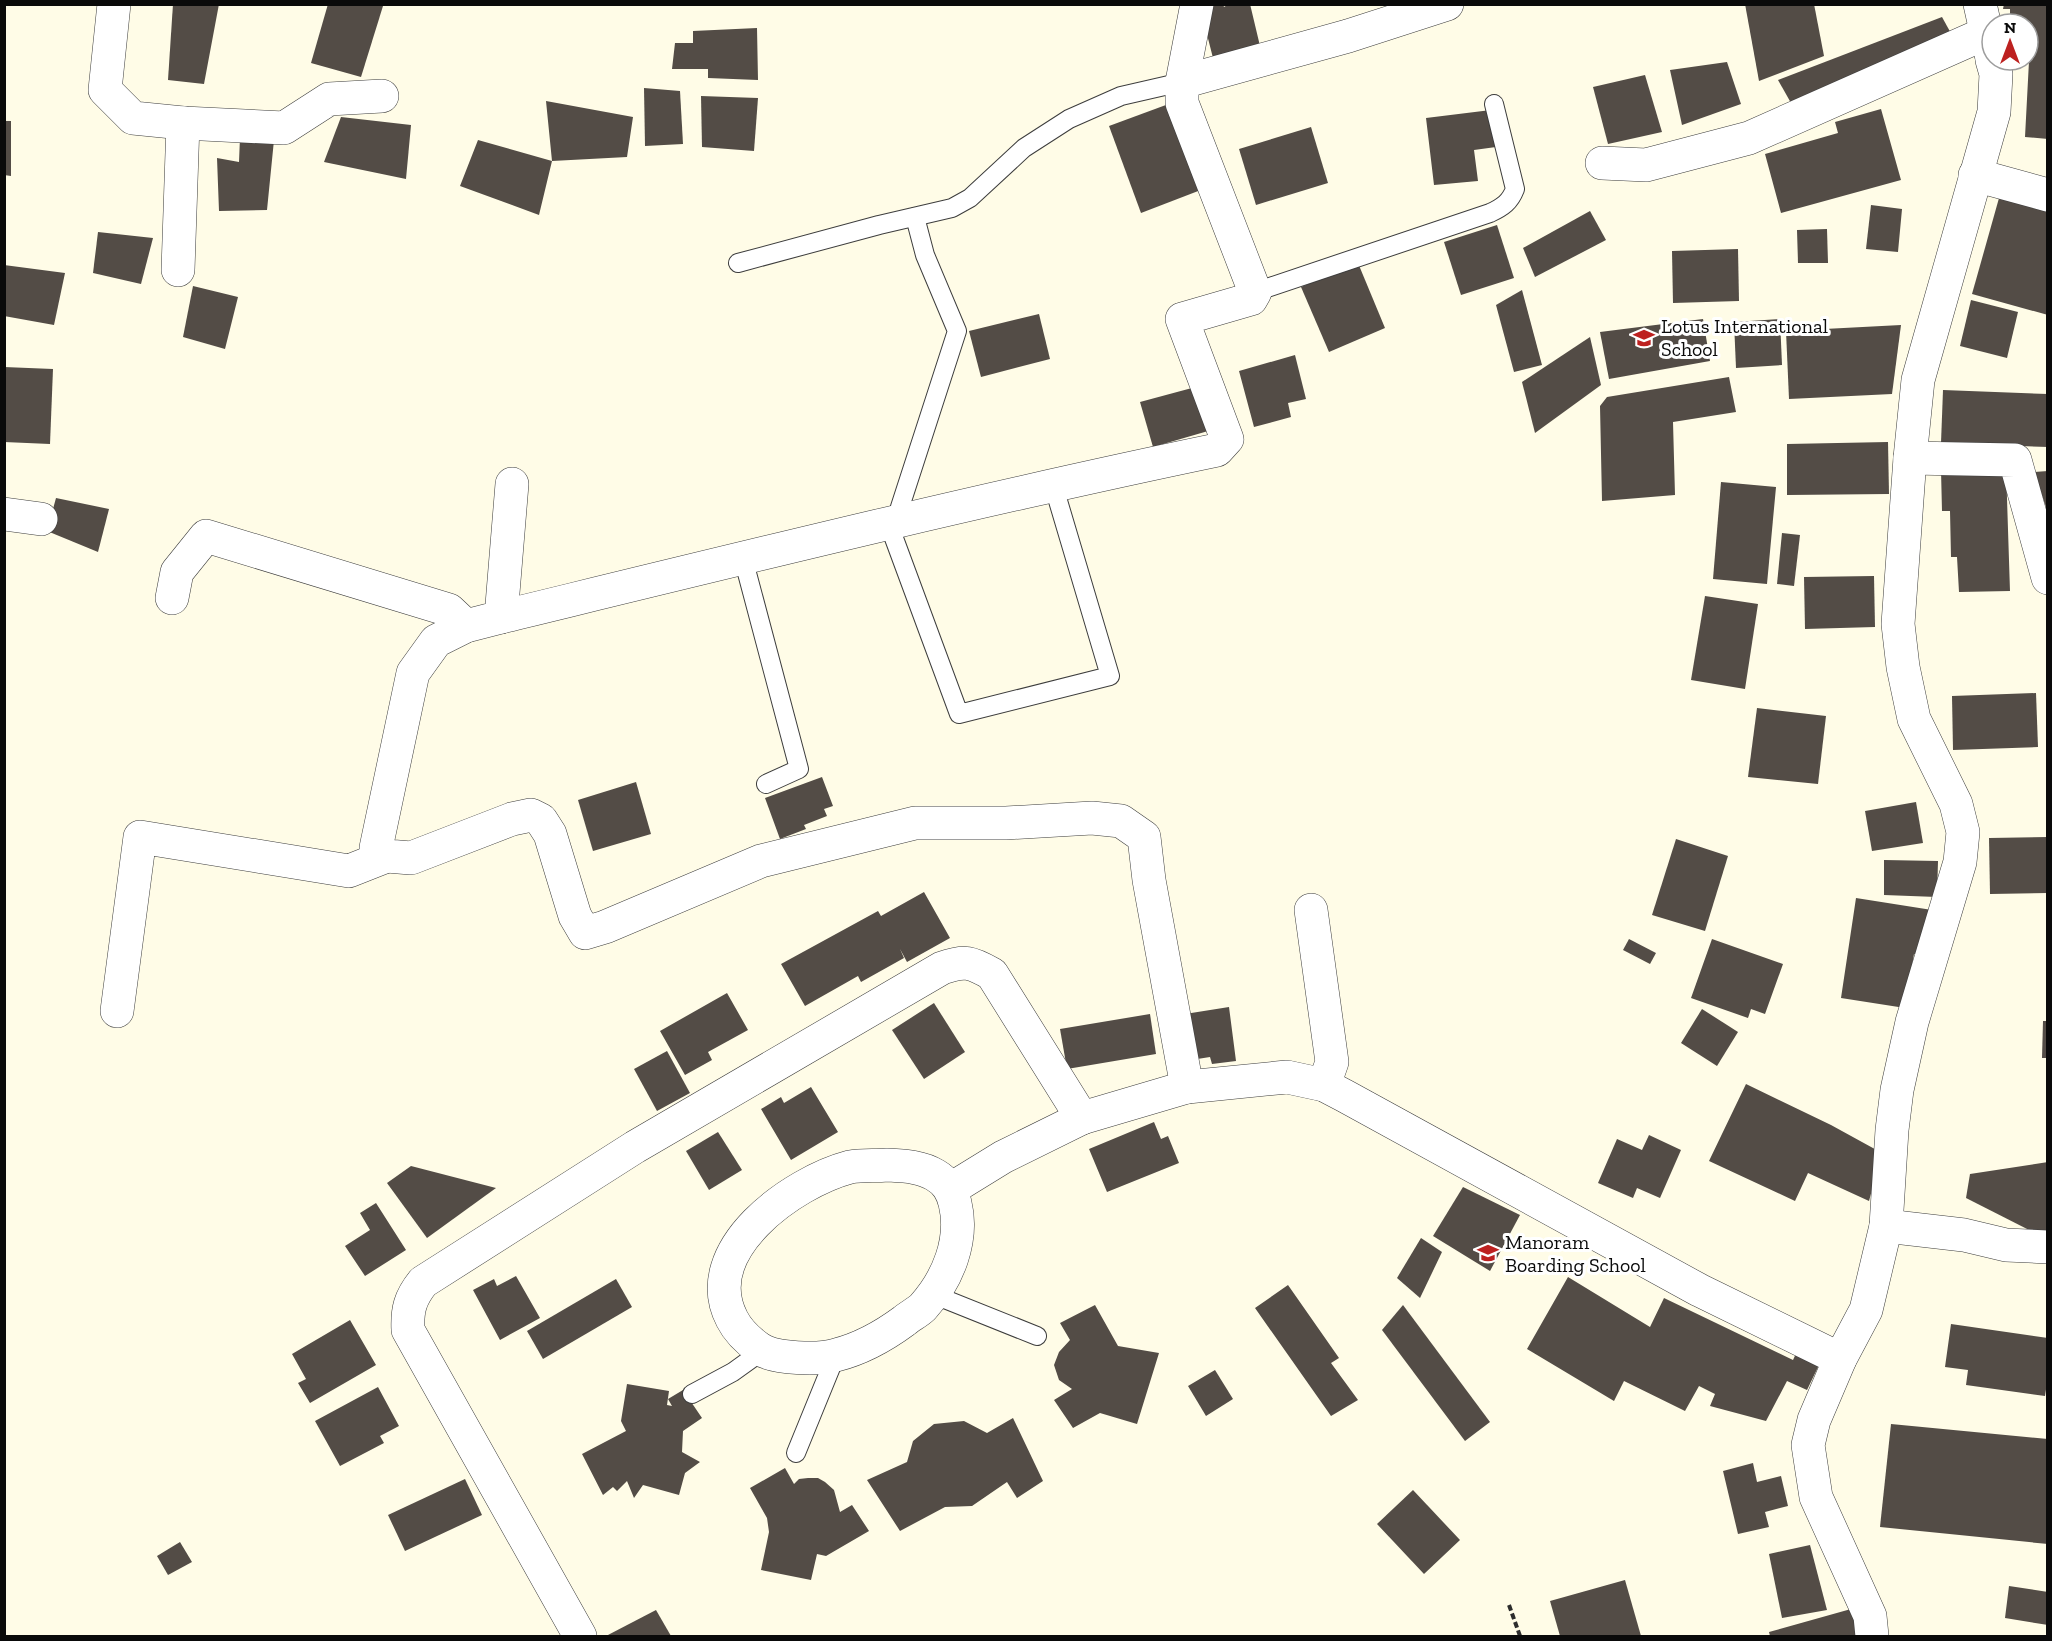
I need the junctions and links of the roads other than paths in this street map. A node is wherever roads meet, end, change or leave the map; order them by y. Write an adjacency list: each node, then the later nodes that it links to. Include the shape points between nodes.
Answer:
1 (114, 4): 9 (street, via 105,90 133,118)
2 (1197, 4): 6 (street)
3 (1447, 4): 6 (street)
4 (1980, 42): 10 (street, via 1749,138 1646,165)
5 (1995, 72): 11 (street, via 1994,112)
6 (1182, 82): 13 (lane, via 1121,96 1069,119 1024,148 970,198 952,208); 16 (street, via 1182,103)
7 (382, 96): 9 (street, via 328,99 284,128)
8 (1494, 104): 16 (lane, via 1515,189 1503,207)
9 (183, 123): 15 (street)
10 (1602, 163)
11 (1975, 175): 12 (street); 17 (street, via 1918,380)
12 (2048, 195)
13 (915, 217): 14 (lane); 22 (lane, via 925,255 957,331)
14 (738, 263)
15 (178, 270)
16 (1255, 292): 19 (street, via 1251,299 1182,319 1227,439 1217,450)
17 (1910, 458): 24 (street, via 2015,460); 36 (street, via 1898,624 1903,667 1914,719 1956,804 1963,832 1960,862 1912,1022 1897,1090)
18 (512, 484): 26 (street)
19 (1053, 484): 22 (street); 22 (lane, via 1110,676 959,714)
20 (4, 514): 21 (street)
21 (41, 519)
22 (894, 521): 23 (street)
23 (743, 558): 26 (street); 28 (lane, via 799,769)
24 (2048, 578)
25 (172, 598): 27 (street, via 177,572 206,536 449,610)
26 (501, 617): 27 (street)
27 (466, 626): 29 (street, via 436,641 413,673 376,848)
28 (766, 784)
29 (387, 856): 31 (street, via 349,871 140,837); 33 (street, via 411,858 531,815 541,820 550,834 575,916 585,933 761,861 915,823 1092,818 1121,821 1144,837)
30 (1311, 910): 32 (street, via 1332,1062)
31 (117, 1011)
32 (1324, 1086): 33 (street, via 1287,1077); 42 (street, via 1699,1290)
33 (1187, 1087): 34 (street)
34 (1082, 1118): 35 (street, via 1003,1157); 45 (street, via 993,974 978,965 961,962 942,968 635,1147 423,1282 412,1296 408,1330)
35 (951, 1189): 38 (street, via 959,1219 956,1246 944,1277); 40 (street, via 935,1175 916,1167 852,1167 816,1180 776,1204 737,1247 725,1277 725,1299 733,1320)
36 (1886, 1226): 37 (street, via 1964,1235 2006,1245); 42 (street, via 1866,1310)
37 (2048, 1247)
38 (932, 1294): 39 (lane); 41 (street, via 922,1308 892,1329)
39 (1037, 1336)
40 (762, 1350): 41 (street, via 812,1358); 43 (lane, via 733,1372)
41 (836, 1355): 44 (lane)
42 (1840, 1359): 46 (street, via 1814,1420 1808,1445 1816,1497 1870,1616)
43 (692, 1394)
44 (796, 1453)
45 (580, 1636)
46 (1872, 1636)

